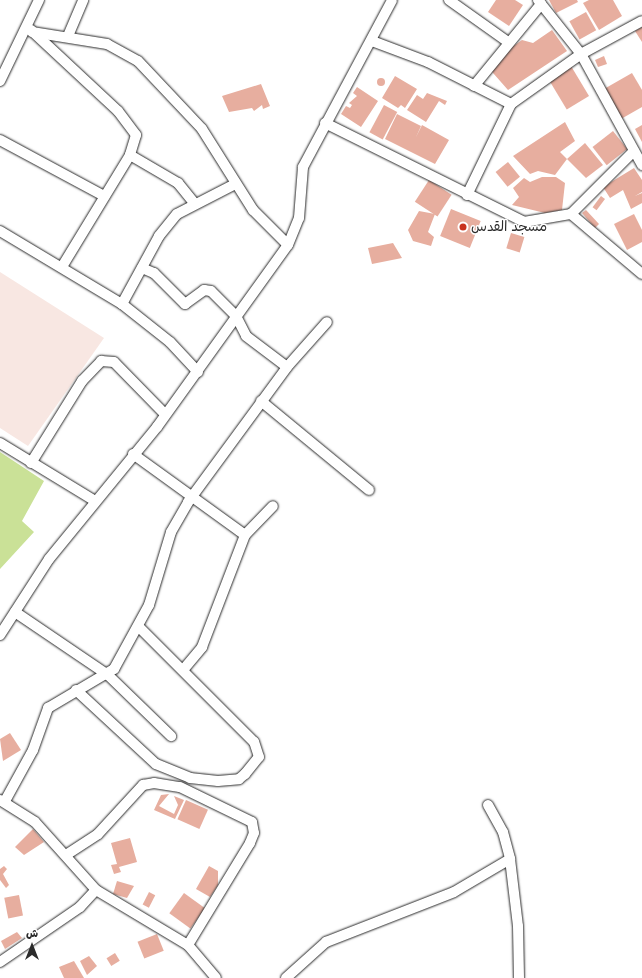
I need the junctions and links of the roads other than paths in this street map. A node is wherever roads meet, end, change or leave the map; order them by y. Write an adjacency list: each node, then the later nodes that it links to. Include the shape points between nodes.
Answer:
1 (39, 0): 7 (street)
2 (83, 0): 8 (street)
3 (392, 0): 9 (street)
4 (449, 0): 10 (street)
5 (540, 2): 10 (street); 11 (street)
6 (642, 21): 11 (street)
7 (30, 30): 8 (street); 12 (street); 18 (street, via 133,127 136,142)
8 (68, 36): 20 (street, via 107,44 138,61 202,129)
9 (372, 41): 13 (street, via 428,62); 15 (street)
10 (508, 42): 13 (street)
11 (581, 54): 14 (street); 17 (street)
12 (0, 81)
13 (474, 86): 14 (street)
14 (511, 104): 21 (street)
15 (325, 123): 21 (street); 26 (street, via 303,167 299,218)
16 (0, 140): 22 (street)
17 (634, 151): 19 (street); 24 (street)
18 (130, 155): 22 (street); 23 (street, via 178,183)
19 (642, 165)
20 (235, 184): 23 (street); 26 (street, via 253,210)
21 (467, 195): 24 (street, via 524,222)
22 (104, 196): 27 (street)
23 (195, 204): 28 (street, via 167,226)
24 (571, 214): 29 (street)
25 (0, 231): 27 (street)
26 (288, 244): 31 (street)
27 (62, 266): 30 (street)
28 (142, 268): 30 (street); 31 (street, via 154,273 181,302 190,303 208,290)
29 (642, 274)
30 (122, 304): 34 (street, via 170,342)
31 (236, 316): 33 (street, via 246,336); 34 (street)
32 (328, 322): 33 (street)
33 (287, 367): 35 (street)
34 (198, 372): 36 (street)
35 (261, 401): 40 (street); 41 (street)
36 (165, 414): 38 (street); 39 (street, via 114,362 101,361 82,381)
37 (0, 443): 39 (street)
38 (134, 454): 41 (street); 42 (street)
39 (31, 463): 42 (street)
40 (369, 490)
41 (193, 496): 44 (street); 46 (street, via 171,532)
42 (95, 501): 45 (street, via 49,559)
43 (273, 506): 44 (street)
44 (245, 535): 48 (street, via 202,647)
45 (15, 612): 47 (street); 49 (street)
46 (139, 627): 48 (street); 49 (street)
47 (0, 635)
48 (183, 670): 50 (street, via 256,746 258,759 239,779 218,782 190,778 156,764)
49 (108, 675): 50 (street); 51 (street)
50 (76, 690): 52 (street, via 48,708 33,750)
51 (171, 736)
52 (2, 800): 54 (street, via 35,822)
53 (488, 805): 55 (street, via 503,832)
54 (66, 855): 56 (street); 57 (street, via 98,834 143,786 154,783 180,787 252,822 254,833 250,843)
55 (510, 859): 60 (street, via 454,892 335,937 314,951); 61 (street, via 518,926)
56 (96, 890): 57 (street); 58 (street, via 80,907)
57 (188, 945): 59 (street)
58 (0, 962)
59 (216, 978)
60 (286, 978)
61 (519, 978)

